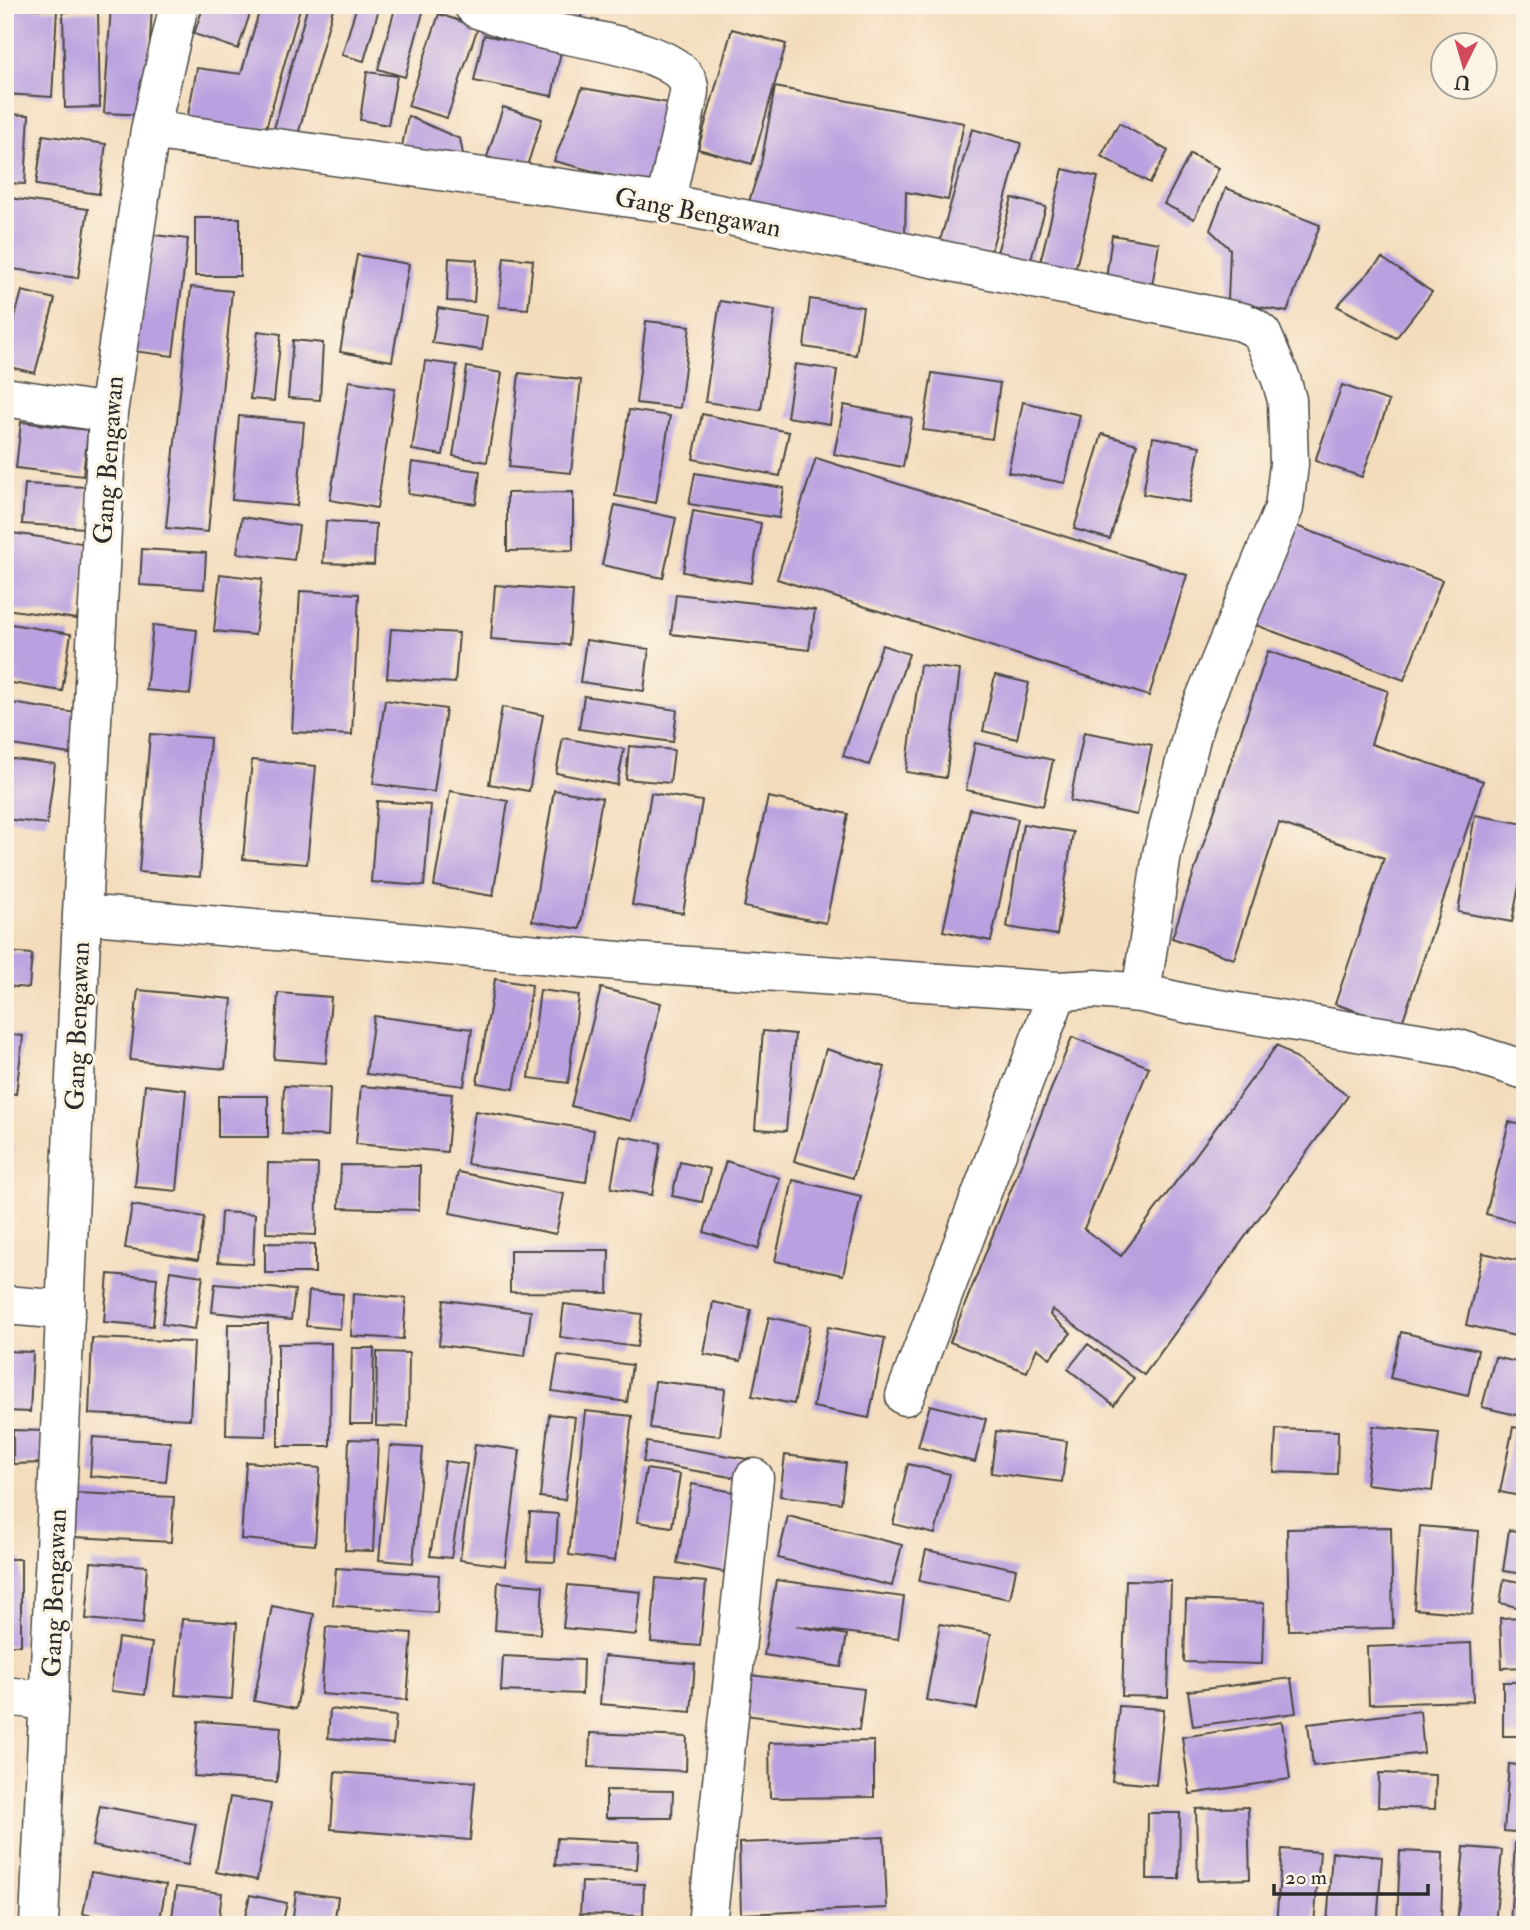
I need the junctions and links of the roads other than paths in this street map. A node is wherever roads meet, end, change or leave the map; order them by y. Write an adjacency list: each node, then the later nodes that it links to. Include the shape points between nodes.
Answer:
1 (179, 5): 3 (street, Gang Bengawan)
2 (473, 5): 4 (street, via 542,30 621,46 677,66 689,87)
3 (150, 130): 4 (street, Gang Bengawan); 6 (street, Gang Bengawan)
4 (666, 203): 9 (street, Gang Bengawan, via 1241,322 1262,334 1287,401 1289,464 1284,508 1195,722 1162,855)
5 (5, 397): 6 (street)
6 (108, 413): 7 (street, Gang Bengawan)
7 (82, 914): 8 (street, via 630,962); 12 (street, Gang Bengawan)
8 (1058, 991): 9 (street); 13 (street)
9 (1141, 993): 10 (street, via 1459,1048)
10 (1525, 1070)
11 (5, 1305): 12 (street)
12 (66, 1310): 16 (street, Gang Bengawan)
13 (905, 1396)
14 (754, 1478): 18 (street)
15 (5, 1696): 16 (street)
16 (49, 1701): 17 (street, Gang Bengawan)
17 (39, 1925)
18 (707, 1925)

